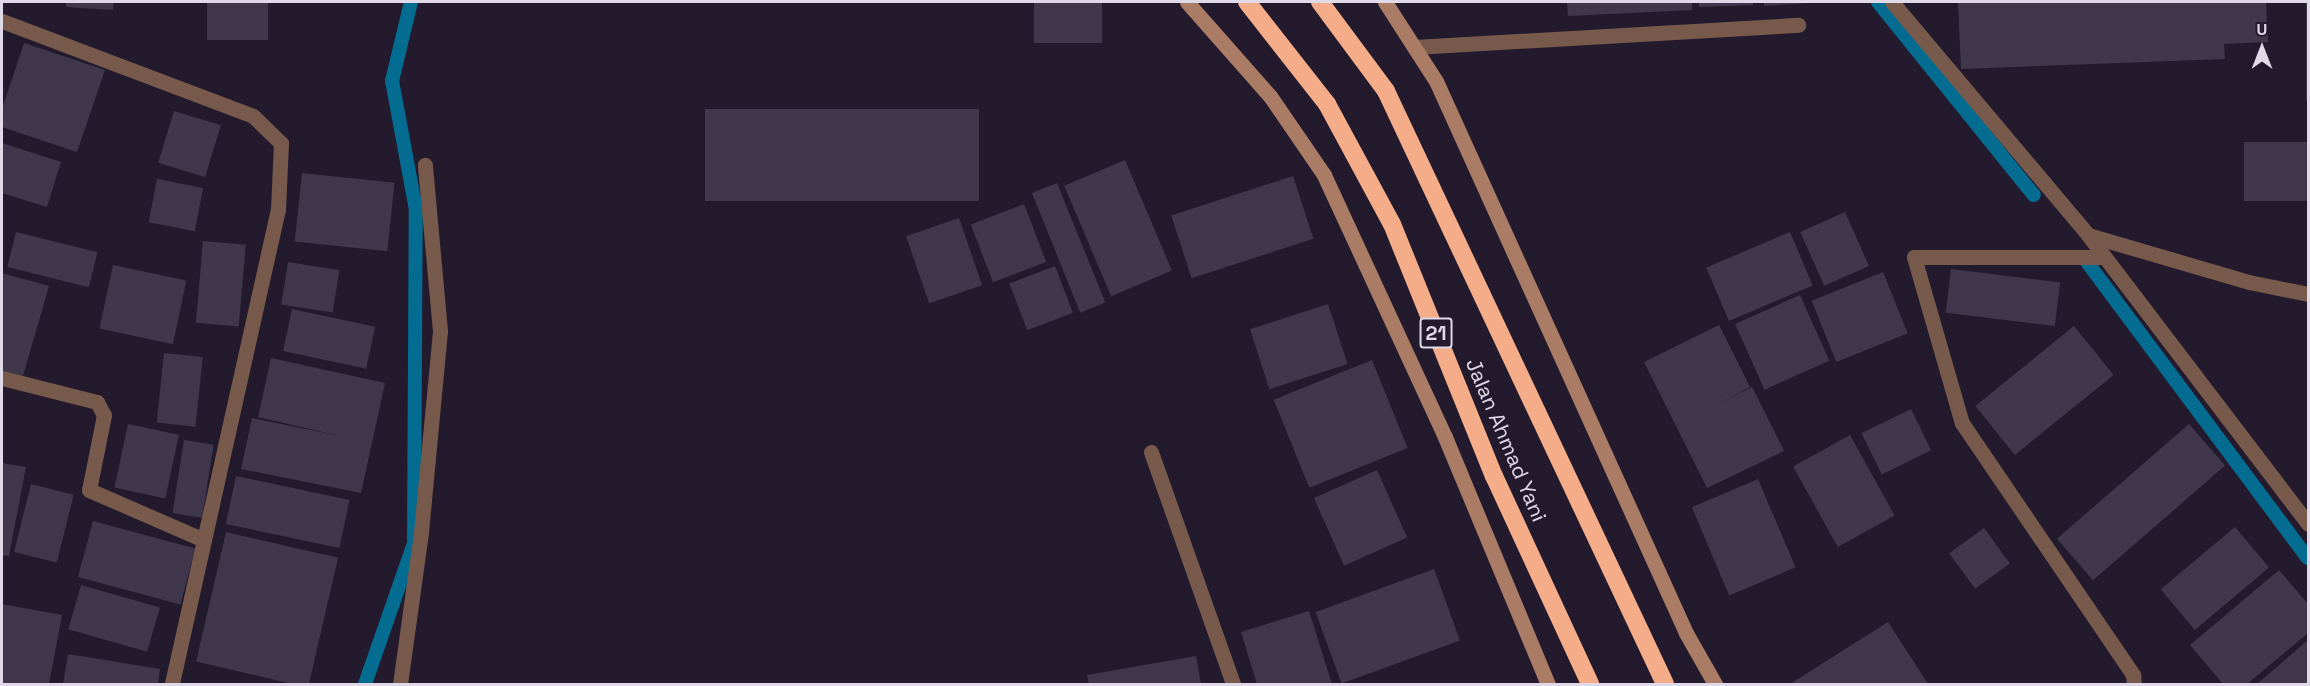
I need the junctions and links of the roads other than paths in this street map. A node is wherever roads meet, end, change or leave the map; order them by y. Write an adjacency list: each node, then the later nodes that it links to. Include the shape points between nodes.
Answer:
1 (1187, 2): 20 (street, via 1270,96 1324,175 1445,436)
2 (1247, 2): 21 (highway, Jalan Ahmad Yani / 21, via 1328,104 1392,224 1494,476)
3 (1320, 2): 22 (highway, Jalan Ahmad Yani, via 1391,101)
4 (1385, 2): 8 (street)
5 (1892, 2): 10 (street)
6 (2, 21): 16 (street, via 253,116 281,143 278,209)
7 (1798, 25): 8 (street)
8 (1413, 47): 23 (street, via 1436,81 1686,633)
9 (425, 165): 18 (street, via 440,331 421,532)
10 (2088, 236): 11 (street); 12 (street, via 2249,282)
11 (2104, 257): 15 (street); 24 (street, via 1914,257 1962,423 2133,675)
12 (2308, 294)
13 (2, 378): 16 (street, via 97,402 104,415 89,490)
14 (1151, 452): 19 (street)
15 (2308, 524)
16 (204, 540): 17 (street)
17 (172, 684)
18 (400, 684)
19 (1233, 684)
20 (1548, 684)
21 (1590, 684)
22 (1665, 684)
23 (1715, 684)
24 (2134, 684)

